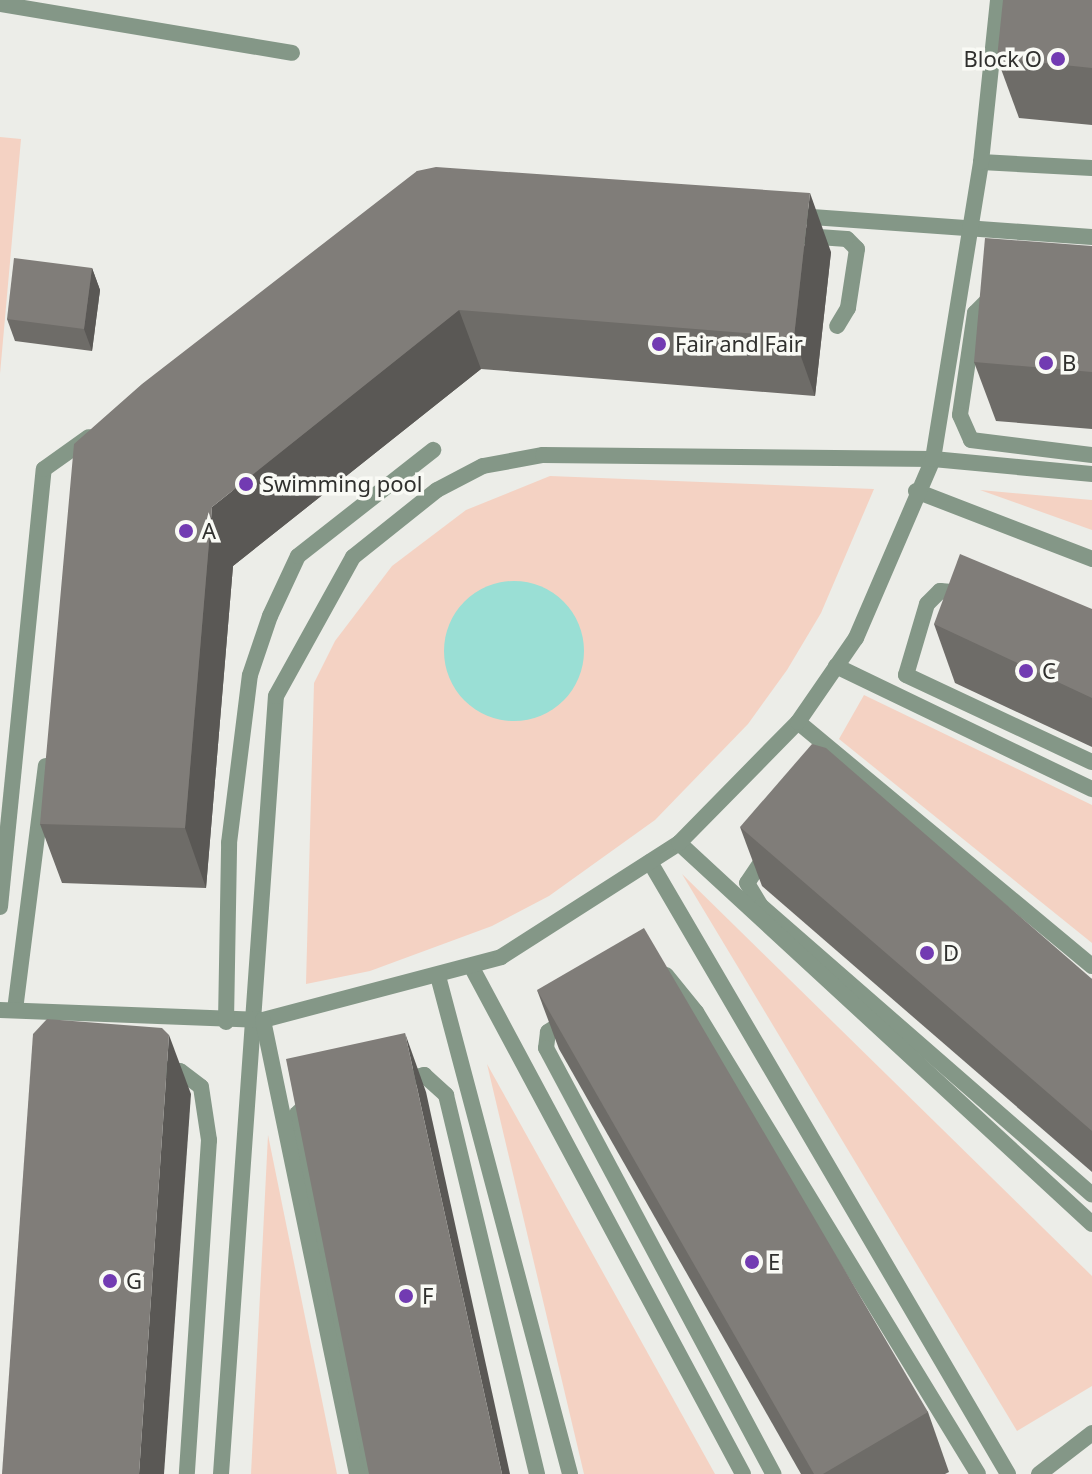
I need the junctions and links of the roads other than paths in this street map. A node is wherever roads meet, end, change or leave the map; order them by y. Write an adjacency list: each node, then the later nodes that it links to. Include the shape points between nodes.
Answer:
1 (998, 0): 4 (street)
2 (0, 4): 3 (street)
3 (292, 53)
4 (981, 162): 5 (street); 7 (street)
5 (1092, 168)
6 (783, 215): 7 (street)
7 (971, 227): 9 (street); 15 (street)
8 (785, 235): 11 (street, via 847,239 857,249 848,308)
9 (1092, 237)
10 (1009, 279): 14 (street, via 975,313 960,415 971,440)
11 (837, 326)
12 (108, 424): 30 (street, via 44,469)
13 (433, 450): 37 (street, via 298,556 270,616 250,675 229,843)
14 (1092, 455)
15 (933, 459): 16 (street); 17 (street); 38 (street, via 543,455 483,466 437,490 353,557 276,696)
16 (1092, 474)
17 (916, 491): 18 (street); 20 (street, via 856,638)
18 (1092, 559)
19 (978, 593): 23 (street, via 940,591 927,604 906,675)
20 (836, 666): 21 (street); 24 (street)
21 (798, 722): 28 (street); 32 (street)
22 (49, 743): 36 (street)
23 (1092, 762)
24 (1092, 789)
25 (865, 803): 27 (street)
26 (782, 837): 42 (street, via 747,883 761,906)
27 (913, 841)
28 (679, 843): 29 (street); 43 (street)
29 (650, 862): 31 (street, via 501,957); 54 (street)
30 (0, 907)
31 (471, 966): 34 (street); 51 (street)
32 (1092, 966)
33 (647, 972): 53 (street, via 672,976 696,1012)
34 (438, 976): 38 (street); 50 (street)
35 (584, 1008): 52 (street, via 548,1032 546,1048)
36 (8, 1010): 37 (street)
37 (226, 1022): 38 (street)
38 (256, 1022): 46 (street); 47 (street)
39 (151, 1068): 45 (street, via 180,1071 201,1087 209,1140)
40 (381, 1084): 49 (street, via 424,1075 446,1095)
41 (324, 1096): 48 (street, via 310,1099 297,1114 297,1138)
42 (1092, 1195)
43 (1092, 1224)
44 (1092, 1433): 55 (street)
45 (187, 1474)
46 (221, 1474)
47 (357, 1474)
48 (368, 1474)
49 (537, 1474)
50 (570, 1474)
51 (743, 1474)
52 (773, 1474)
53 (978, 1474)
54 (1008, 1474)
55 (1039, 1474)

